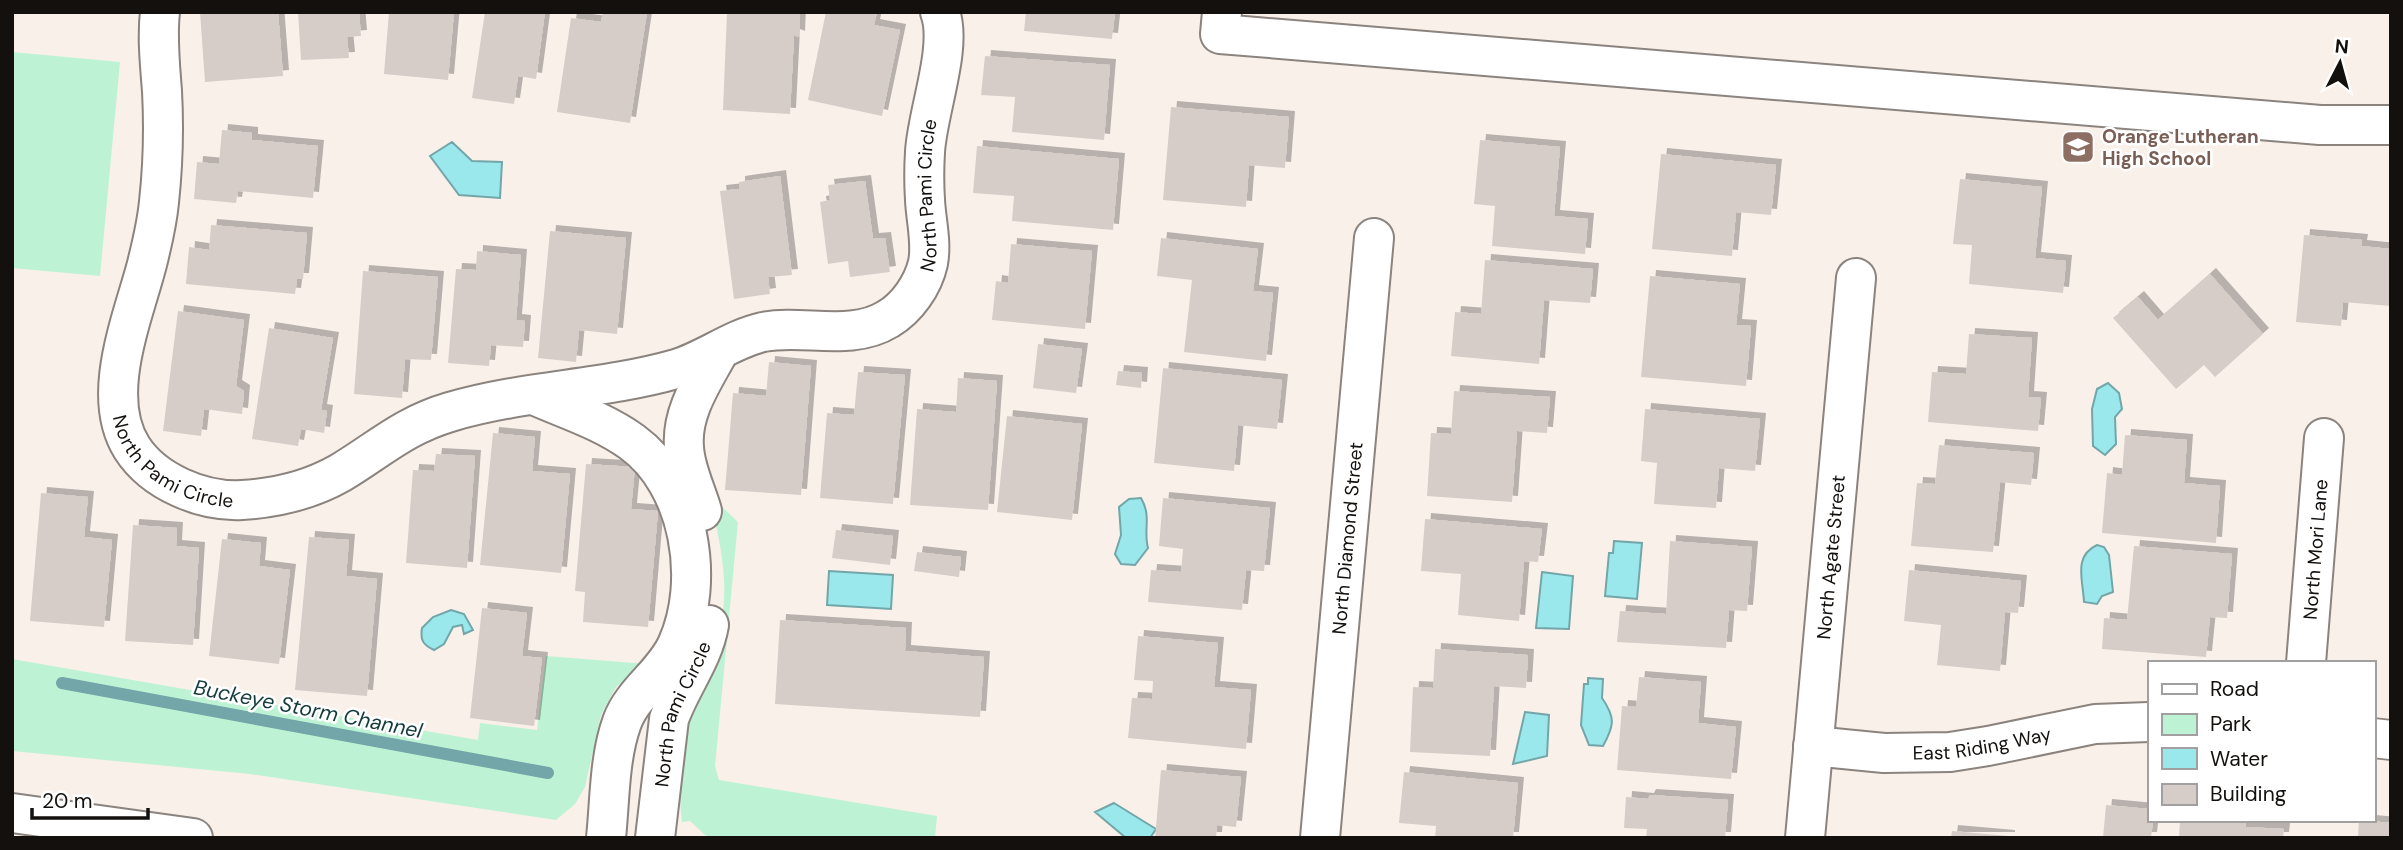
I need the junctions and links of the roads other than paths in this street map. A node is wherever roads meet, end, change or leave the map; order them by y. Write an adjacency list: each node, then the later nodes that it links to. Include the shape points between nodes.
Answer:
1 (160, 12): 8 (street, North Pami Circle, via 163,116 159,204 119,382 121,424 147,466 180,489 220,499 285,494 341,472 430,419)
2 (940, 12): 7 (street, North Pami Circle, via 945,34 925,147 930,242 922,282 889,319 869,327 769,331)
3 (1222, 12): 4 (street, via 1220,34 2320,125)
4 (2391, 125)
5 (1374, 238): 17 (street, North Diamond Street)
6 (1856, 278): 12 (street, North Agate Street)
7 (719, 351): 8 (street, North Pami Circle, via 678,368); 16 (street, North Pami Circle, via 688,410 684,448 708,534 712,604 702,651 669,719)
8 (536, 396): 15 (street, North Pami Circle, via 609,427 650,457 679,508 689,549 688,613 683,631 675,649 629,706 617,738)
9 (2324, 438): 10 (street, North Mori Lane)
10 (2306, 661)
11 (2148, 722): 12 (street, East Riding Way, via 2095,724 1950,752 1884,753)
12 (1813, 746): 18 (street, North Agate Street)
13 (12, 813): 14 (street)
14 (193, 838)
15 (606, 838)
16 (655, 838)
17 (1320, 838)
18 (1805, 838)

